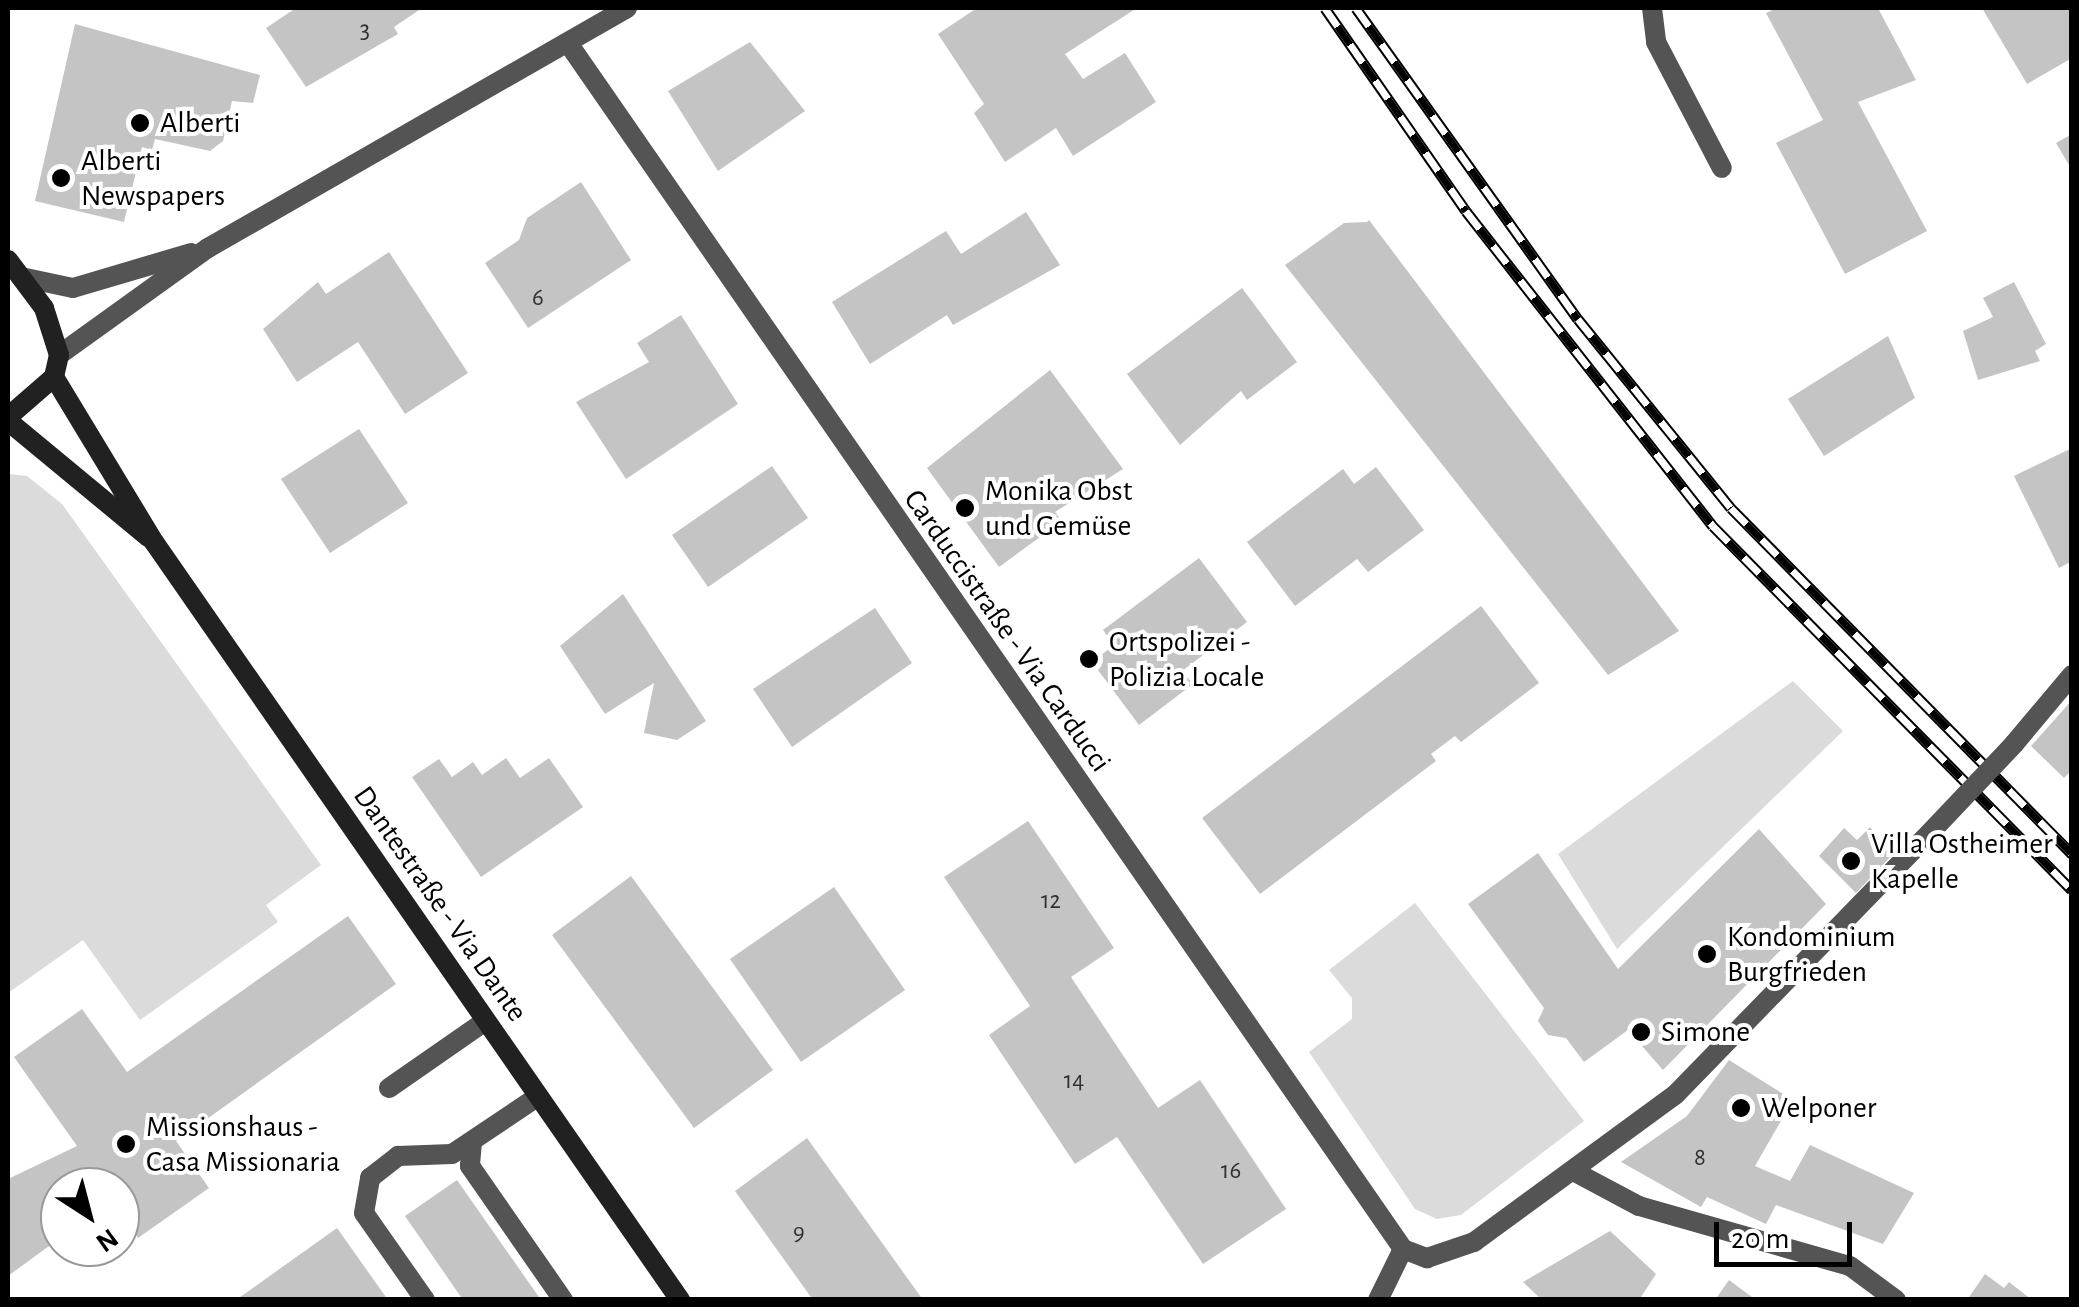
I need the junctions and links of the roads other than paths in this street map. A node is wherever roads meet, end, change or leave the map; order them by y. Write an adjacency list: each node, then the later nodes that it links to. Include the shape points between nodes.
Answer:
1 (627, 8): 3 (street)
2 (1652, 8): 4 (street, via 1656,42)
3 (568, 43): 5 (street); 18 (street, Carduccistraße - Via Carducci)
4 (1722, 168)
5 (208, 248): 7 (street, via 73,288); 8 (street)
6 (8, 260): 7 (main road)
7 (22, 277): 8 (main road)
8 (59, 355): 9 (main road)
9 (54, 377): 10 (main road, Dantestraße - Via Dante); 11 (main road, Dantestraße - Via Dante)
10 (8, 419): 11 (main road, Dantestraße - Via Dante)
11 (154, 542): 13 (main road, Dantestraße - Via Dante)
12 (2072, 675): 17 (street, bridge, via 2014,744 1675,1095)
13 (484, 1022): 14 (street); 15 (main road, Dantestraße - Via Dante)
14 (389, 1088)
15 (537, 1097): 16 (street); 21 (main road, Dantestraße - Via Dante)
16 (472, 1142): 19 (street, via 452,1154 398,1156 370,1178 364,1213); 20 (street, via 470,1166)
17 (1575, 1172): 18 (street, via 1449,1255); 23 (street, via 1639,1206 1850,1266)
18 (1403, 1249): 22 (street)
19 (425, 1300)
20 (563, 1300)
21 (680, 1300)
22 (1378, 1300)
23 (1896, 1300)

